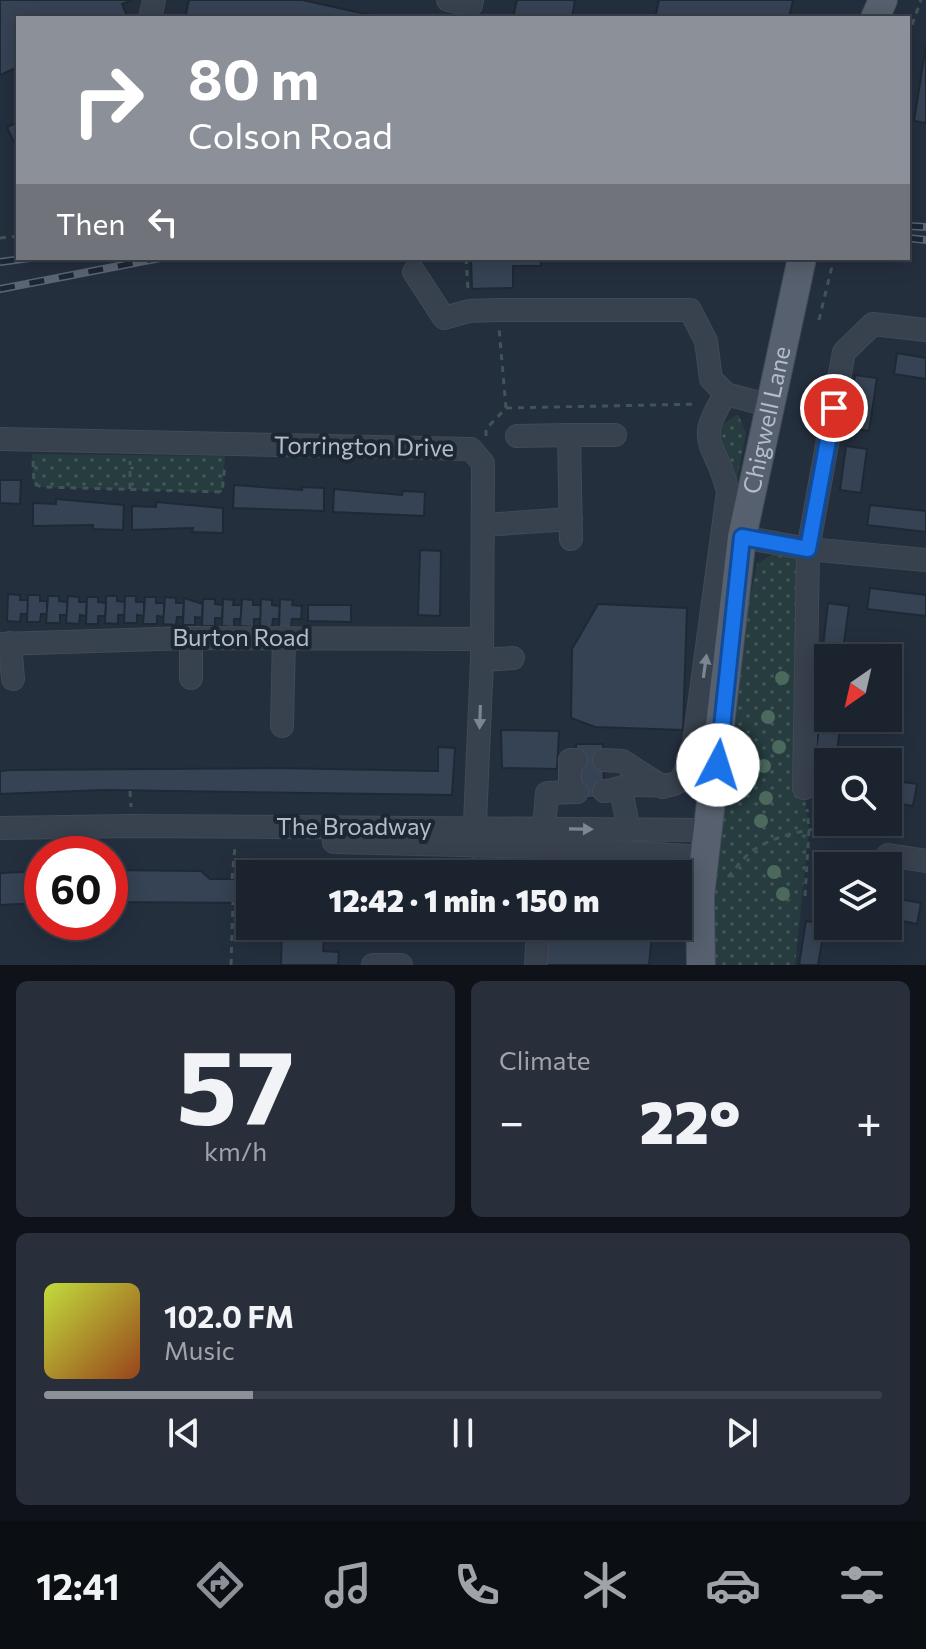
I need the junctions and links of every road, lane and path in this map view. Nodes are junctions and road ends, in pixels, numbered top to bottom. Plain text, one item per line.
1 (448, 0) edge
2 (472, 0) edge
3 (921, 0) edge
4 (910, 30) edge
5 (466, 260) edge
6 (802, 260) edge
7 (834, 260) edge
8 (414, 272) dead end
9 (467, 273) dead end
10 (497, 310) junction
11 (819, 320) dead end
12 (926, 330) edge
13 (726, 394) junction
14 (767, 405) junction
15 (506, 408) junction
16 (569, 435) junction
17 (615, 435) dead end
18 (517, 436) dead end
19 (0, 439) edge
20 (32, 440) junction
21 (130, 442) junction
22 (226, 444) junction
23 (483, 463) junction
24 (130, 489) junction
25 (483, 525) junction
26 (742, 537) junction
27 (808, 549) junction
28 (926, 560) edge
29 (284, 637) junction
30 (191, 638) junction
31 (5, 644) edge
32 (482, 650) junction
33 (513, 658) dead end
34 (191, 678) dead end
35 (13, 679) dead end
36 (282, 726) dead end
37 (707, 745) junction
38 (576, 760) dead end
39 (604, 760) dead end
40 (804, 788) joint
41 (665, 789) junction
42 (0, 828) edge
43 (814, 829) edge
44 (629, 830) junction
45 (809, 830) junction
46 (474, 837) junction
47 (542, 837) junction
48 (235, 839) junction
49 (0, 842) edge
50 (706, 844) junction
51 (902, 857) edge
52 (541, 860) edge
53 (926, 861) edge
54 (728, 877) dead end
55 (232, 879) dead end
56 (805, 896) dead end
57 (233, 902) dead end
58 (537, 940) edge
59 (697, 963) edge
60 (231, 965) edge
61 (373, 965) edge
62 (401, 965) edge
63 (536, 965) edge

1 - 2 street
3 - 4 path
5 - 9 path
6 - 14 main road, Chigwell Lane
7 - 11 path
8 - 10 street
10 - 13 street
10 - 15 path
12 - 27 street
13 - 14 street
13 - 15 path
37 -> 13 street
14 - 26 main road, Chigwell Lane
15 - 23 path
16 - 17 street
16 - 18 street
16 - 25 street
19 - 20 street, Torrington Drive
20 - 21 street, Torrington Drive
20 - 24 path
21 - 22 street, Torrington Drive
21 - 24 path
22 - 23 street, Torrington Drive
22 - 24 path
23 - 25 street, Torrington Drive
25 - 32 street, Torrington Drive
26 - 27 street
26 - 37 main road, Chigwell Lane
27 - 28 street
27 - 40 street
29 - 30 street, Burton Road
29 - 32 street, Burton Road
29 - 36 street
30 - 31 street, Burton Road
30 - 34 street
31 - 35 street
32 - 33 street, Burton Road
32 -> 46 street, Torrington Drive
37 - 41 street
37 - 50 main road, Chigwell Lane
38 - 47 street
39 - 41 street
40 - 45 path
41 - 44 street
42 - 46 street, The Broadway
43 - 45 path
47 -> 44 street, The Broadway
44 - 50 street, The Broadway
45 - 54 path
45 - 56 path
46 - 47 street, The Broadway
46 - 48 street, The Broadway
47 - 50 street, The Broadway
47 - 52 street
48 - 49 street, The Broadway
48 - 55 path
50 - 59 main road, Chigwell Lane
51 - 53 street
57 - 60 path
58 - 63 street
61 - 62 street

